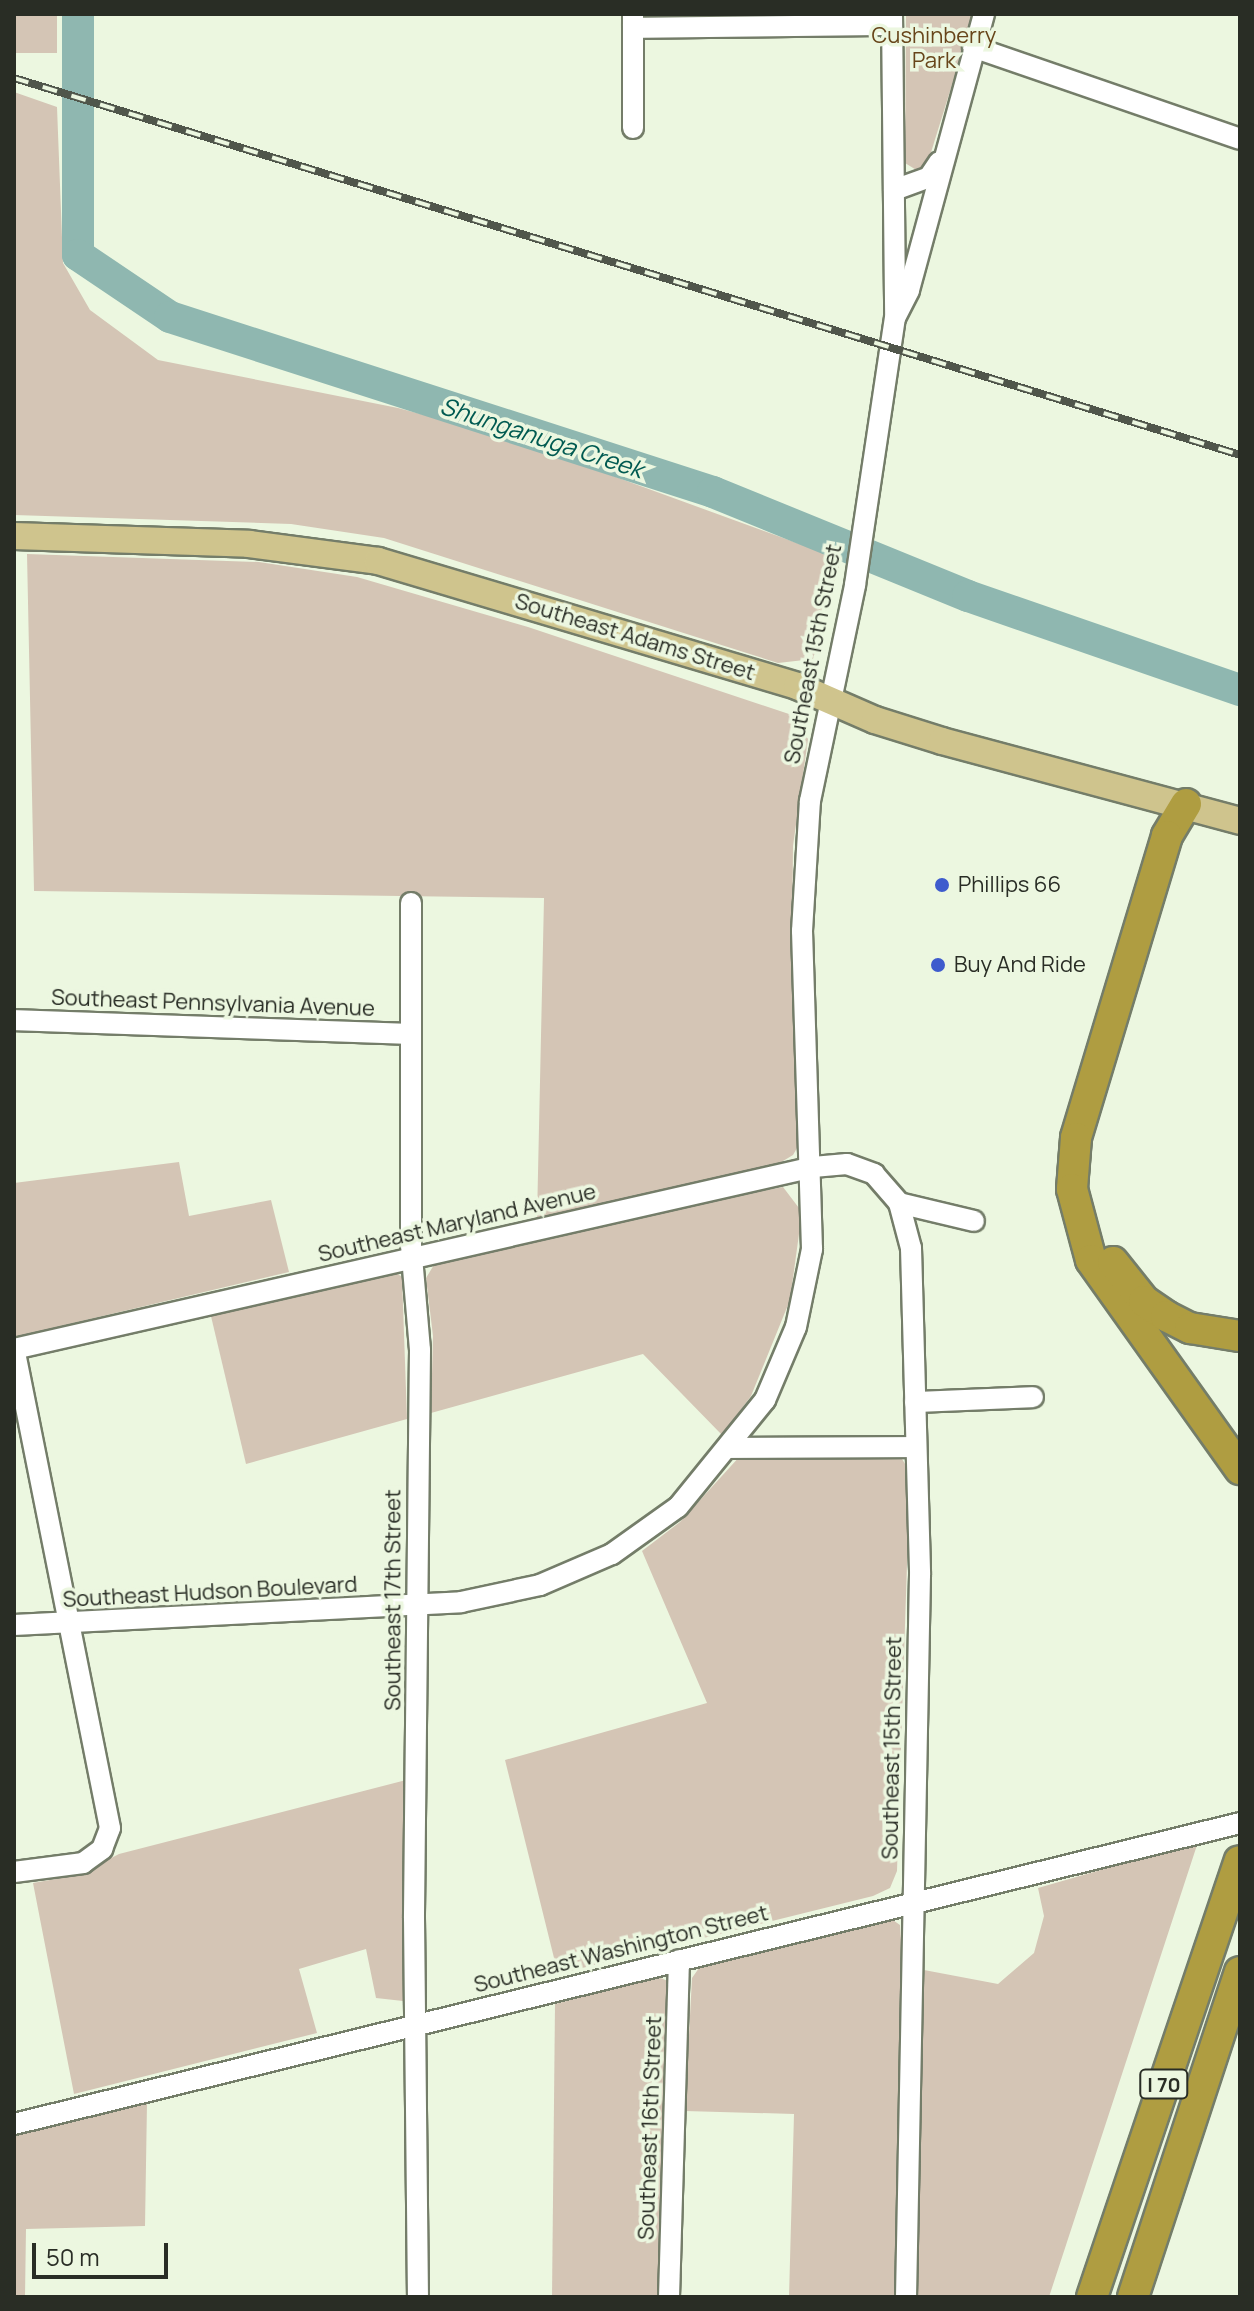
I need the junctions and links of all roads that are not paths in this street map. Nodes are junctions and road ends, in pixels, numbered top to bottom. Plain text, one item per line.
1 (984, 14) edge
2 (892, 20) edge
3 (633, 21) edge
4 (973, 47) junction
5 (633, 128) dead end
6 (1240, 139) edge
7 (941, 158) junction
8 (894, 190) junction
9 (895, 318) junction
10 (14, 536) edge
11 (831, 701) junction
12 (1186, 804) junction
13 (1240, 821) edge
14 (411, 903) dead end
15 (14, 1020) edge
16 (409, 1034) junction
17 (813, 1167) junction
18 (899, 1203) junction
19 (974, 1221) dead end
20 (412, 1258) junction
21 (1240, 1336) edge
22 (14, 1349) edge
23 (1033, 1397) dead end
24 (915, 1402) junction
25 (916, 1447) junction
26 (729, 1448) junction
27 (1240, 1469) edge
28 (416, 1605) junction
29 (14, 1625) edge
30 (71, 1625) junction
31 (1240, 1823) edge
32 (1238, 1866) edge
33 (14, 1872) edge
34 (912, 1903) junction
35 (679, 1960) junction
36 (1240, 1972) edge
37 (1234, 2001) edge
38 (415, 2024) junction
39 (14, 2124) edge
40 (418, 2297) edge
41 (669, 2297) edge
42 (906, 2297) edge
43 (1092, 2297) edge
44 (1133, 2297) edge

1 - 4 street, Southeast 15th Street
2 - 3 street
2 - 8 street
3 - 5 street
4 - 6 street
4 - 7 street, Southeast 15th Street
7 - 8 street
7 - 9 street, Southeast 15th Street
8 - 9 street
9 - 11 street, Southeast 15th Street
10 - 11 main road, Southeast Adams Street
11 - 12 main road, Southeast Adams Street
11 - 17 street, Southeast 15th Street
12 - 13 main road, Southeast Adams Street
12 - 21 highway
12 - 27 highway
14 - 16 street, Southeast 17th Street
15 - 16 street, Southeast Pennsylvania Avenue
16 - 20 street, Southeast 17th Street
17 - 18 street, Southeast Maryland Avenue
17 - 20 street, Southeast Maryland Avenue
17 - 26 street, Southeast Hudson Boulevard
18 - 19 street
18 - 24 street, Southeast 15th Street
20 - 22 street, Southeast Maryland Avenue
20 - 28 street, Southeast 17th Street
22 - 30 street
23 - 24 street
24 - 25 street, Southeast 15th Street
25 - 26 street
25 - 34 street, Southeast 15th Street
26 - 28 street, Southeast Hudson Boulevard
28 - 30 street, Southeast Hudson Boulevard
28 - 38 street, Southeast 17th Street
29 - 30 street, Southeast Hudson Boulevard
30 - 33 street
31 - 34 street, Southeast Washington Street
32 - 43 highway, I 70
34 - 35 street, Southeast Washington Street
34 - 42 street, Southeast 15th Street
35 - 38 street, Southeast Washington Street
35 - 41 street, Southeast 16th Street
36 - 37 highway, I 70
37 - 44 highway, I 70
38 - 39 street, Southeast Washington Street
38 - 40 street, Southeast 17th Street

